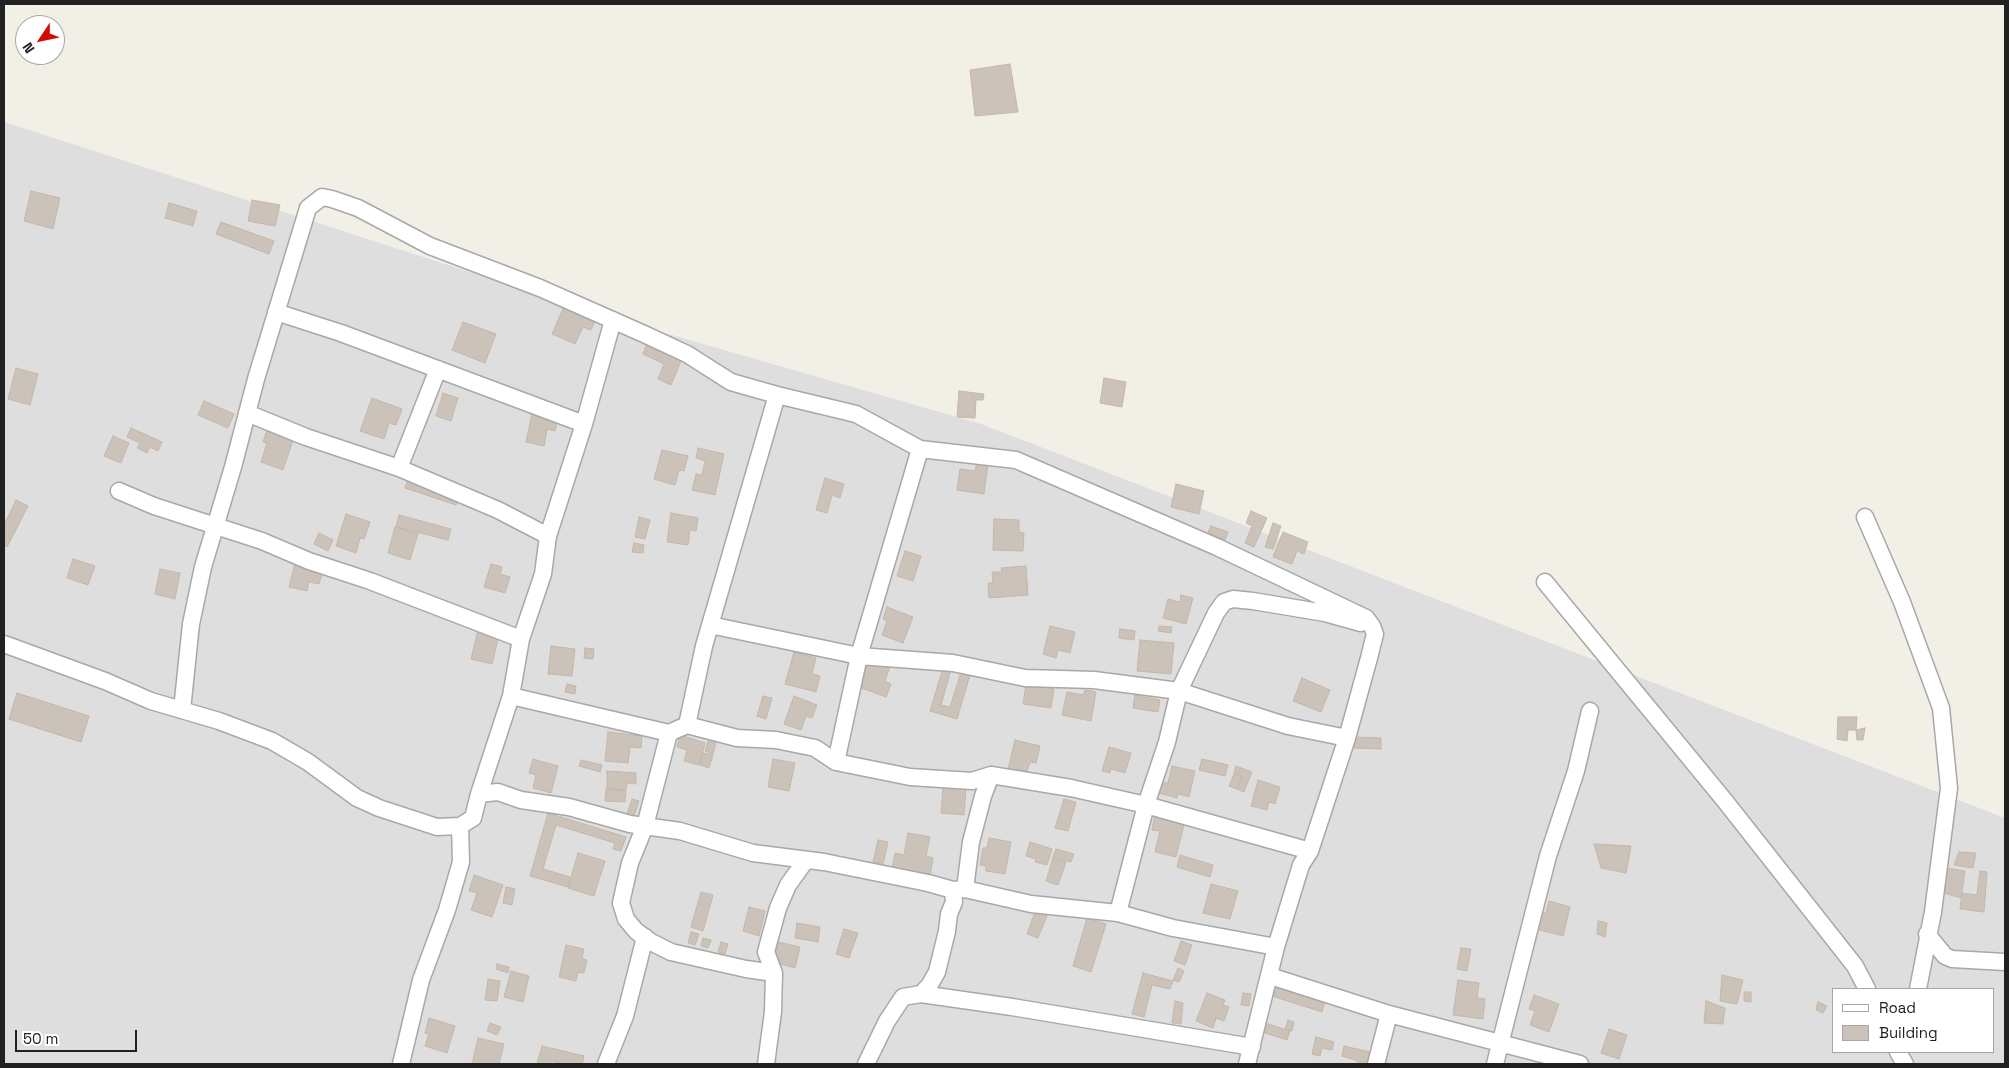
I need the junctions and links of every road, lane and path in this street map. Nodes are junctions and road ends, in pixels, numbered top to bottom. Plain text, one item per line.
1 (276, 312) junction
2 (613, 320) junction
3 (438, 369) junction
4 (776, 396) junction
5 (247, 413) junction
6 (584, 424) junction
7 (920, 449) junction
8 (399, 468) junction
9 (119, 491) dead end
10 (1865, 517) dead end
11 (215, 525) junction
12 (548, 536) junction
13 (1545, 582) dead end
14 (710, 625) junction
15 (1372, 626) junction
16 (521, 639) junction
17 (4, 644) edge
18 (859, 656) junction
19 (1179, 691) junction
20 (511, 696) junction
21 (182, 710) junction
22 (1590, 711) dead end
23 (687, 726) junction
24 (669, 733) junction
25 (1346, 738) junction
26 (836, 762) junction
27 (991, 774) junction
28 (479, 794) junction
29 (1146, 805) junction
30 (460, 826) junction
31 (645, 826) junction
32 (1310, 851) junction
33 (806, 860) junction
34 (959, 889) junction
35 (1118, 913) junction
36 (1927, 934) junction
37 (644, 938) junction
38 (1276, 948) junction
39 (2005, 962) edge
40 (774, 973) junction
41 (1270, 976) junction
42 (1866, 988) edge
43 (1918, 988) edge
44 (920, 994) junction
45 (1388, 1014) junction
46 (1501, 1044) junction
47 (1252, 1047) junction
48 (1899, 1053) edge
49 (401, 1064) edge
50 (606, 1064) edge
51 (766, 1064) edge
52 (866, 1064) edge
53 (1247, 1064) edge
54 (1376, 1064) edge
55 (1495, 1064) edge
56 (1580, 1064) edge
57 (1906, 1064) edge

1 - 2 street
1 - 3 street
1 - 5 street
2 - 4 street
2 - 6 street
3 - 6 street
3 - 8 street
4 - 7 street
4 - 14 street
5 - 8 street
5 - 11 street
6 - 12 street
7 - 15 street
7 - 18 street
8 - 12 street
9 - 11 street
10 - 36 street
11 - 16 street
11 - 21 street
12 - 16 street
13 - 42 street
14 - 18 street
14 - 23 street
15 - 19 street
15 - 25 street
16 - 20 street
17 - 21 street
18 - 19 street
18 - 26 street
19 - 25 street
19 - 29 street
20 - 24 street
20 - 28 street
21 - 30 street
22 - 46 street
23 - 24 street
23 - 26 street
24 - 31 street
25 - 32 street
26 - 27 street
27 - 29 street
27 - 34 street
28 - 30 street
28 - 31 street
29 - 32 street
29 - 35 street
30 - 49 street
31 - 33 street
31 - 37 street
32 - 38 street
33 - 34 street
33 - 40 street
34 - 35 street
34 - 44 street
35 - 38 street
36 - 39 street
36 - 43 street
37 - 40 street
37 - 50 street
38 - 41 street
40 - 51 street
41 - 45 street
41 - 47 street
44 - 47 street
44 - 52 street
45 - 46 street
45 - 54 street
46 - 55 street
46 - 56 street
47 - 53 street
48 - 57 street

